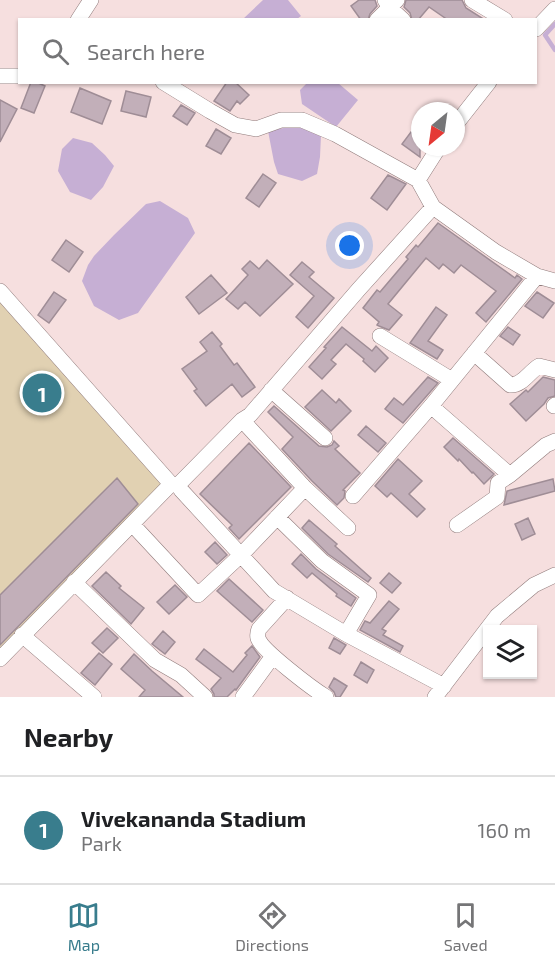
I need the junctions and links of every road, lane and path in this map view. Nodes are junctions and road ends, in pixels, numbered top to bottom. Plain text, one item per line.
1 (91, 0) edge
2 (472, 0) edge
3 (391, 3) edge
4 (555, 9) edge
5 (79, 18) edge
6 (379, 18) edge
7 (402, 18) edge
8 (502, 18) edge
9 (537, 28) edge
10 (0, 76) edge
11 (18, 76) edge
12 (166, 84) edge
13 (487, 84) edge
14 (465, 113) edge
15 (433, 156) edge
16 (418, 180) junction
17 (433, 207) junction
18 (537, 276) junction
19 (555, 280) edge
20 (0, 291) edge
21 (380, 336) dead end
22 (474, 353) junction
23 (555, 370) edge
24 (452, 380) junction
25 (271, 390) junction
26 (431, 406) junction
27 (242, 420) junction
28 (325, 438) dead end
29 (555, 441) edge
30 (510, 475) junction
31 (175, 484) junction
32 (305, 488) junction
33 (353, 496) dead end
34 (277, 517) junction
35 (132, 524) junction
36 (457, 525) dead end
37 (348, 528) dead end
38 (241, 555) junction
39 (555, 575) edge
40 (74, 582) junction
41 (287, 598) junction
42 (346, 634) junction
43 (22, 635) junction
44 (273, 656) junction
45 (0, 659) edge
46 (439, 691) edge
47 (322, 696) edge
48 (94, 697) edge
49 (205, 697) edge
50 (243, 697) edge

1 - 5 street
2 - 8 street
3 - 6 street
3 - 7 street
4 - 9 street
10 - 11 street
12 - 16 street
13 - 14 street
15 - 16 street
16 - 17 street
17 - 18 street
17 - 25 street
18 - 19 street
18 - 22 street
20 - 31 street
21 - 24 street
22 - 23 street
22 - 24 street
24 - 26 street
25 - 27 street
25 - 28 street
26 - 30 street
26 - 33 street
27 - 31 street
27 - 32 street
29 - 30 street
30 - 36 street
31 - 35 street
31 - 38 street
32 - 34 street
32 - 37 street
34 - 38 street
34 - 42 street
35 - 38 street
35 - 40 street
38 - 41 street
39 - 46 street
40 - 43 street
40 - 49 street
41 - 42 street
41 - 44 street
42 - 46 street
43 - 45 street
43 - 48 street
44 - 47 street
44 - 50 street

